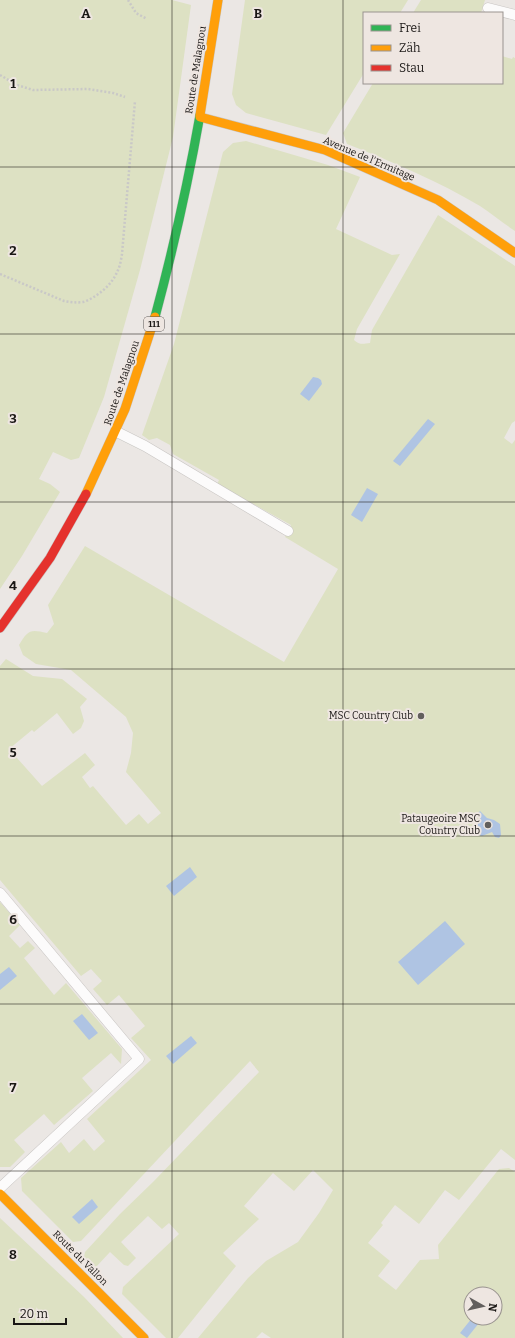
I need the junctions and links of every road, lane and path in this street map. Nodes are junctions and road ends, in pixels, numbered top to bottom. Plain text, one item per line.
1 (128, 0) edge
2 (218, 0) edge
3 (488, 8) dead end
4 (515, 15) edge
5 (147, 19) dead end
6 (0, 74) edge
7 (125, 97) dead end
8 (135, 101) dead end
9 (200, 117) junction
10 (515, 253) edge
11 (0, 274) edge
12 (117, 432) junction
13 (288, 531) dead end
14 (0, 628) edge
15 (0, 893) edge
16 (0, 1188) edge
17 (0, 1194) edge
18 (144, 1338) edge

1 - 5 path
2 - 9 main road, Route de Malagnou / 111
3 - 4 lane
6 - 7 path
8 - 11 path
9 - 10 main road, Avenue de l'Ermitage
9 - 12 main road, Route de Malagnou / 111
12 - 13 lane
12 - 14 main road, Route de Malagnou / 111
15 - 16 lane
17 - 18 main road, Route du Vallon

